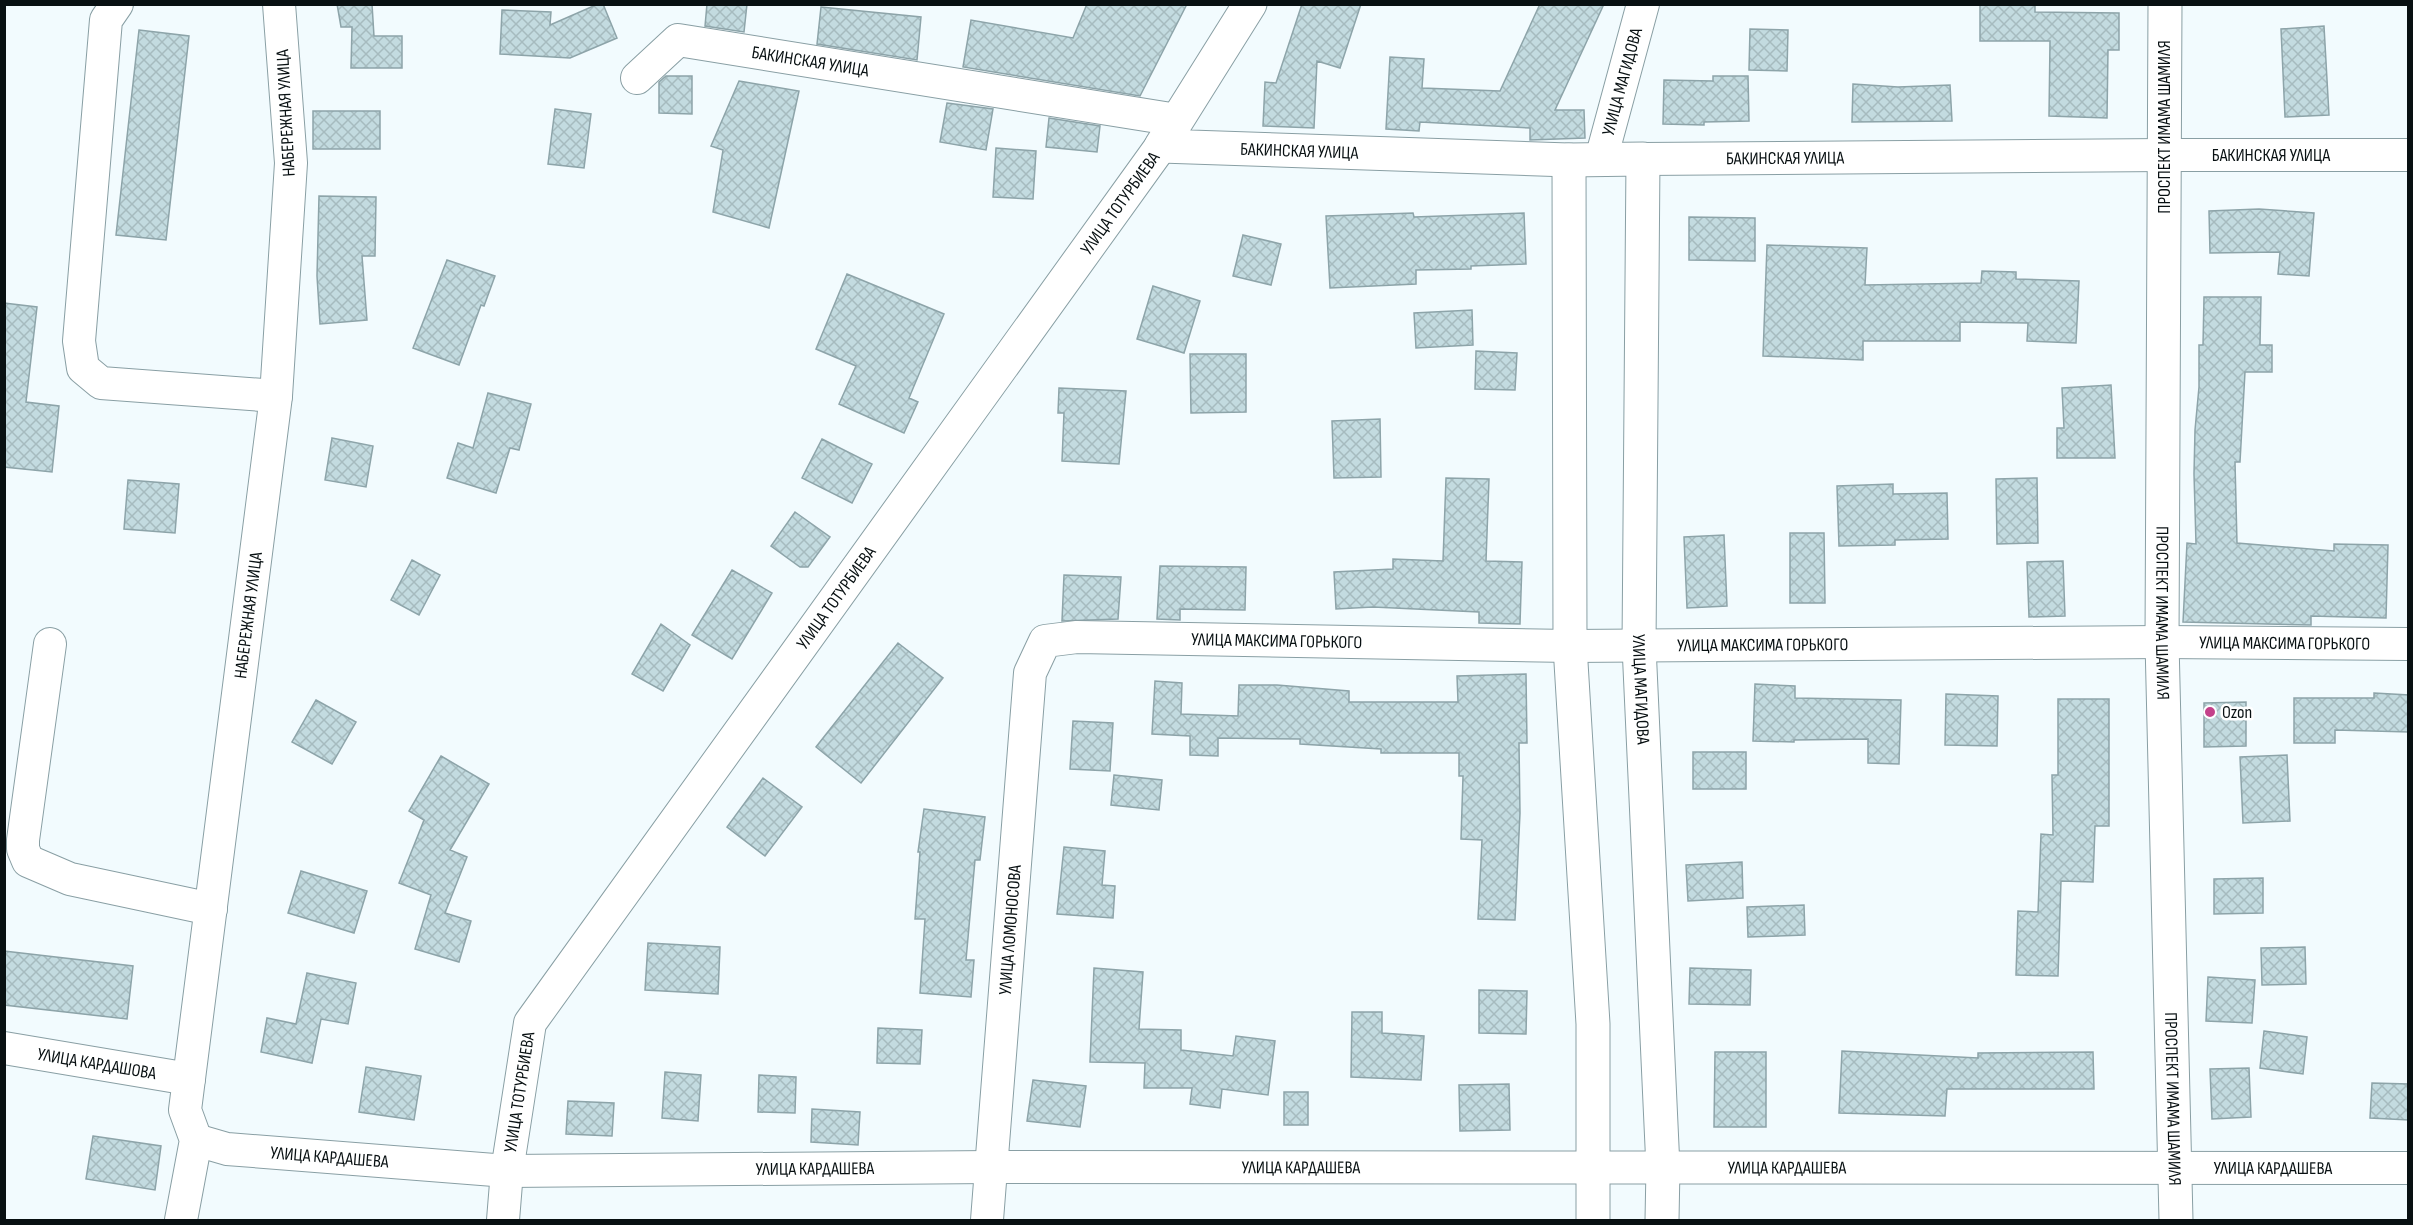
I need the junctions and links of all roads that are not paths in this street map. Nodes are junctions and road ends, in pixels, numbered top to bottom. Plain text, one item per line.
1 (117, 4) edge
2 (279, 4) edge
3 (1250, 4) edge
4 (1643, 4) edge
5 (2165, 4) edge
6 (637, 78) dead end
7 (1169, 133) junction
8 (2164, 154) junction
9 (2409, 155) edge
10 (1601, 159) junction
11 (1643, 159) junction
12 (1569, 160) junction
13 (276, 396) junction
14 (1045, 641) joint
15 (2162, 642) junction
16 (50, 644) dead end
17 (2409, 644) edge
18 (1570, 646) junction
19 (1639, 646) junction
20 (14, 829) edge
21 (211, 909) junction
22 (4, 1048) edge
23 (189, 1079) junction
24 (196, 1140) junction
25 (990, 1167) junction
26 (1593, 1167) junction
27 (2409, 1167) edge
28 (1663, 1168) junction
29 (2177, 1168) junction
30 (507, 1171) junction
31 (181, 1221) edge
32 (503, 1221) edge
33 (987, 1221) edge
34 (1593, 1221) edge
35 (1662, 1221) edge
36 (2176, 1221) edge

1 - 13 street
2 - 13 street, НАБЕРЕЖНАЯ УЛИЦА
3 - 7 main road, УЛИЦА ТОТУРБИЕВА
4 - 10 street, УЛИЦА МАГИДОВА
5 - 8 main road, ПРОСПЕКТ ИМАМА ШАМИЛЯ
6 - 7 street, БАКИНСКАЯ УЛИЦА
7 - 12 main road, БАКИНСКАЯ УЛИЦА
7 - 30 street, УЛИЦА ТОТУРБИЕВА
8 - 9 street, БАКИНСКАЯ УЛИЦА
8 - 11 street, БАКИНСКАЯ УЛИЦА
8 - 15 main road, ПРОСПЕКТ ИМАМА ШАМИЛЯ
10 - 11 main road, БАКИНСКАЯ УЛИЦА
10 - 12 main road, БАКИНСКАЯ УЛИЦА
11 - 19 main road, УЛИЦА МАГИДОВА
12 - 18 main road
13 - 21 street, НАБЕРЕЖНАЯ УЛИЦА
14 - 18 street, УЛИЦА МАКСИМА ГОРЬКОГО
14 - 25 street, УЛИЦА ЛОМОНОСОВА
15 - 17 street, УЛИЦА МАКСИМА ГОРЬКОГО
15 - 19 street, УЛИЦА МАКСИМА ГОРЬКОГО
15 - 29 main road, ПРОСПЕКТ ИМАМА ШАМИЛЯ
16 - 20 street
18 - 19 street, УЛИЦА МАКСИМА ГОРЬКОГО
18 - 26 main road
19 - 28 main road, УЛИЦА МАГИДОВА
20 - 21 street
21 - 23 street, НАБЕРЕЖНАЯ УЛИЦА
22 - 23 street, УЛИЦА КАРДАШОВА
23 - 24 street, НАБЕРЕЖНАЯ УЛИЦА
24 - 30 street, УЛИЦА КАРДАШЕВА
24 - 31 street
25 - 26 street, УЛИЦА КАРДАШЕВА
25 - 30 street, УЛИЦА КАРДАШЕВА
25 - 33 street, УЛИЦА ЛОМОНОСОВА
26 - 28 street, УЛИЦА КАРДАШЕВА
26 - 34 main road
27 - 29 street, УЛИЦА КАРДАШЕВА
28 - 29 street, УЛИЦА КАРДАШЕВА
28 - 35 main road, УЛИЦА МАГИДОВА
29 - 36 main road, ПРОСПЕКТ ИМАМА ШАМИЛЯ
30 - 32 street, УЛИЦА ТОТУРБИЕВА

